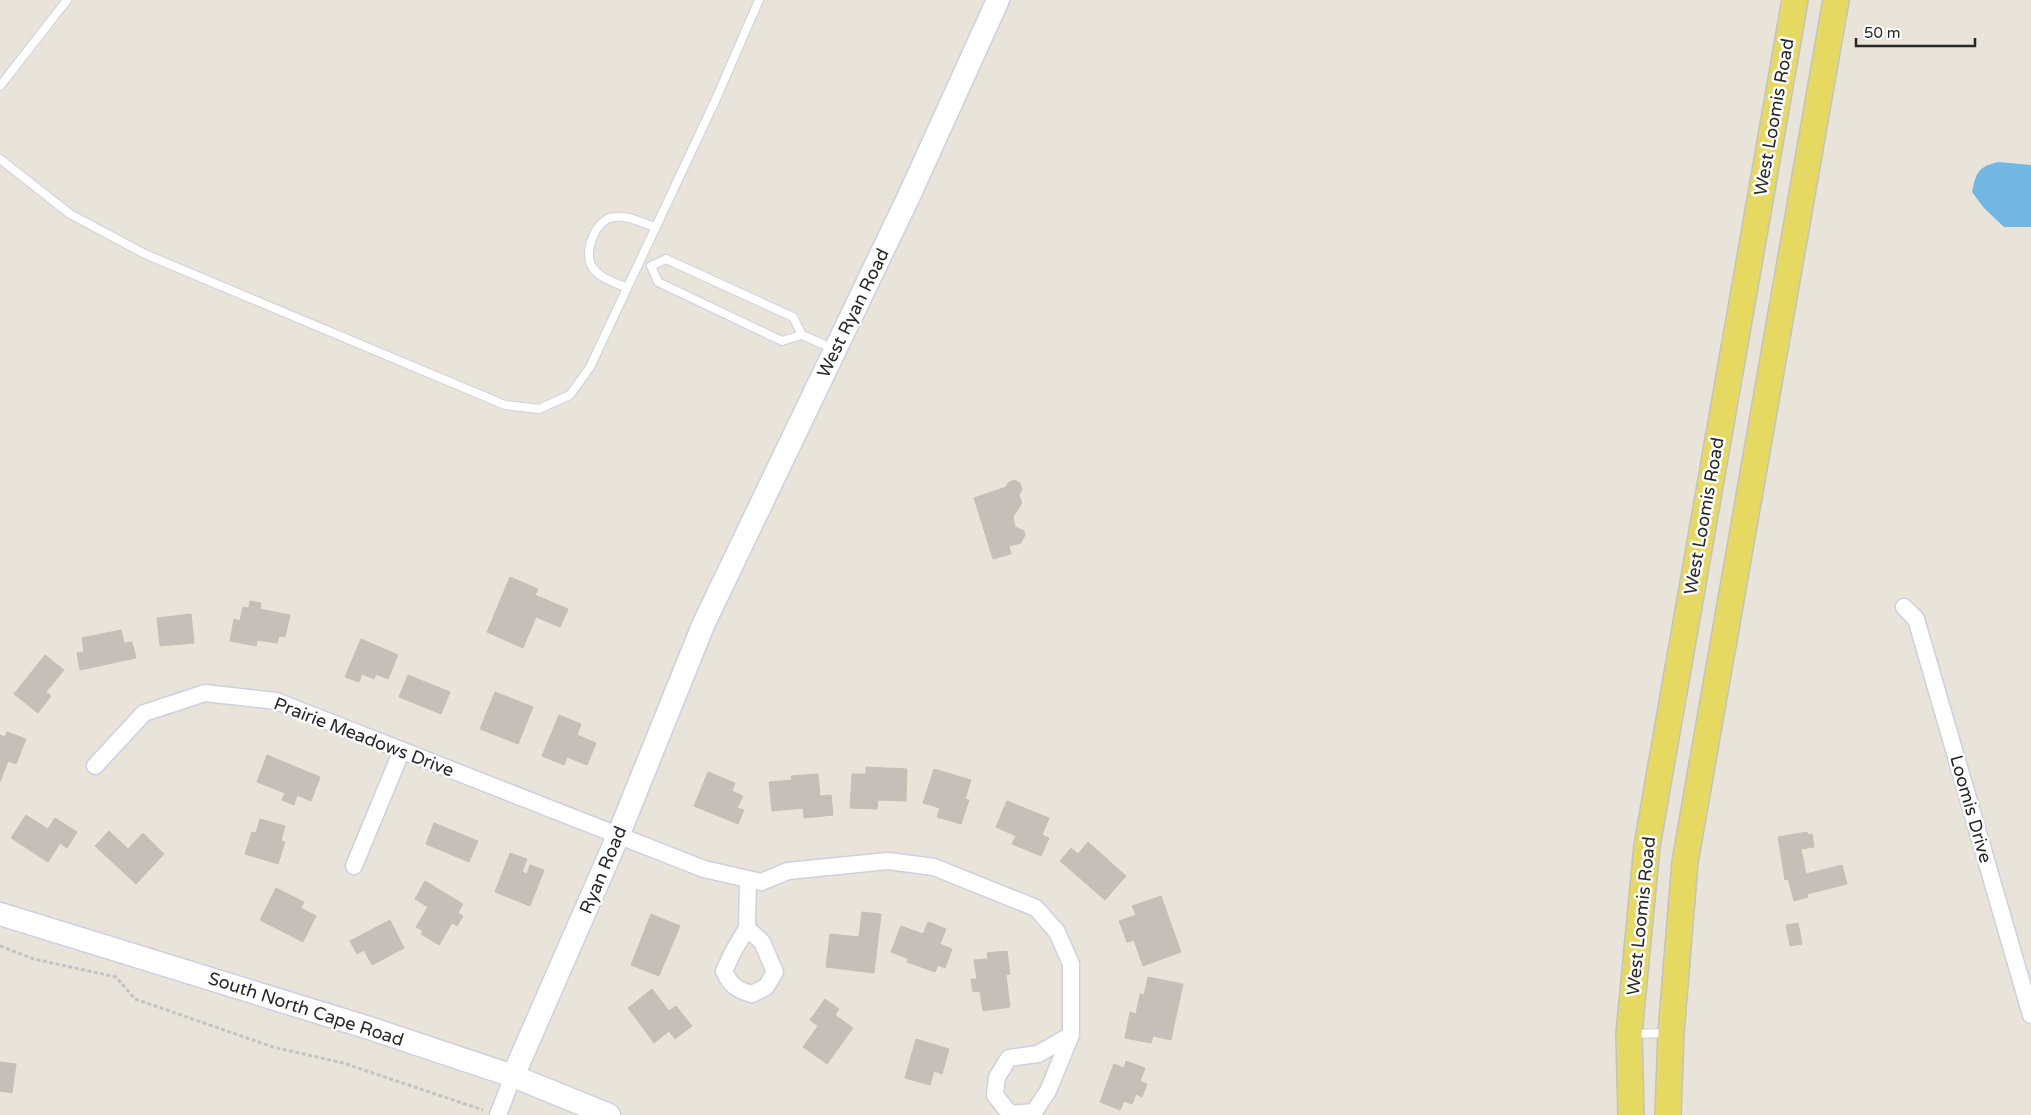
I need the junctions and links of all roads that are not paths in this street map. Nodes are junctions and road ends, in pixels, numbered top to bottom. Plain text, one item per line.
1 (67, 0) edge
2 (759, 0) edge
3 (998, 0) edge
4 (1795, 0) edge
5 (1836, 0) edge
6 (0, 86) edge
7 (0, 159) edge
8 (655, 227) junction
9 (639, 261) junction
10 (651, 266) junction
11 (627, 288) junction
12 (802, 334) junction
13 (836, 350) junction
14 (1904, 607) dead end
15 (704, 623) joint
16 (402, 750) junction
17 (95, 766) dead end
18 (618, 836) junction
19 (354, 866) dead end
20 (748, 879) junction
21 (0, 914) edge
22 (747, 928) dead end
23 (2031, 1016) edge
24 (1671, 1033) junction
25 (1629, 1034) junction
26 (1071, 1035) junction
27 (513, 1076) junction
28 (492, 1113) edge
29 (609, 1115) edge
30 (1631, 1115) edge
31 (1668, 1115) edge

1 - 6 lane
2 - 8 lane
3 - 13 street, West Ryan Road
4 - 25 main road, West Loomis Road
5 - 24 main road
7 - 11 lane
8 - 9 lane
8 - 11 lane
9 - 10 lane
9 - 11 lane
10 - 12 lane
10 - 12 lane
12 - 13 lane
13 - 15 street, West Ryan Road
14 - 23 street, Loomis Drive
15 - 18 street, Ryan Road
16 - 17 street, Prairie Meadows Drive
16 - 18 street, Prairie Meadows Drive
16 - 19 street
18 - 20 street, Prairie Meadows Drive
18 - 27 street, Ryan Road
20 - 22 street
20 - 26 street, Prairie Meadows Drive
21 - 27 street, South North Cape Road
24 - 25 lane
24 - 31 main road
25 - 30 main road, West Loomis Road
26 - 26 street
27 - 28 street, Ryan Road
27 - 29 street, South North Cape Road

